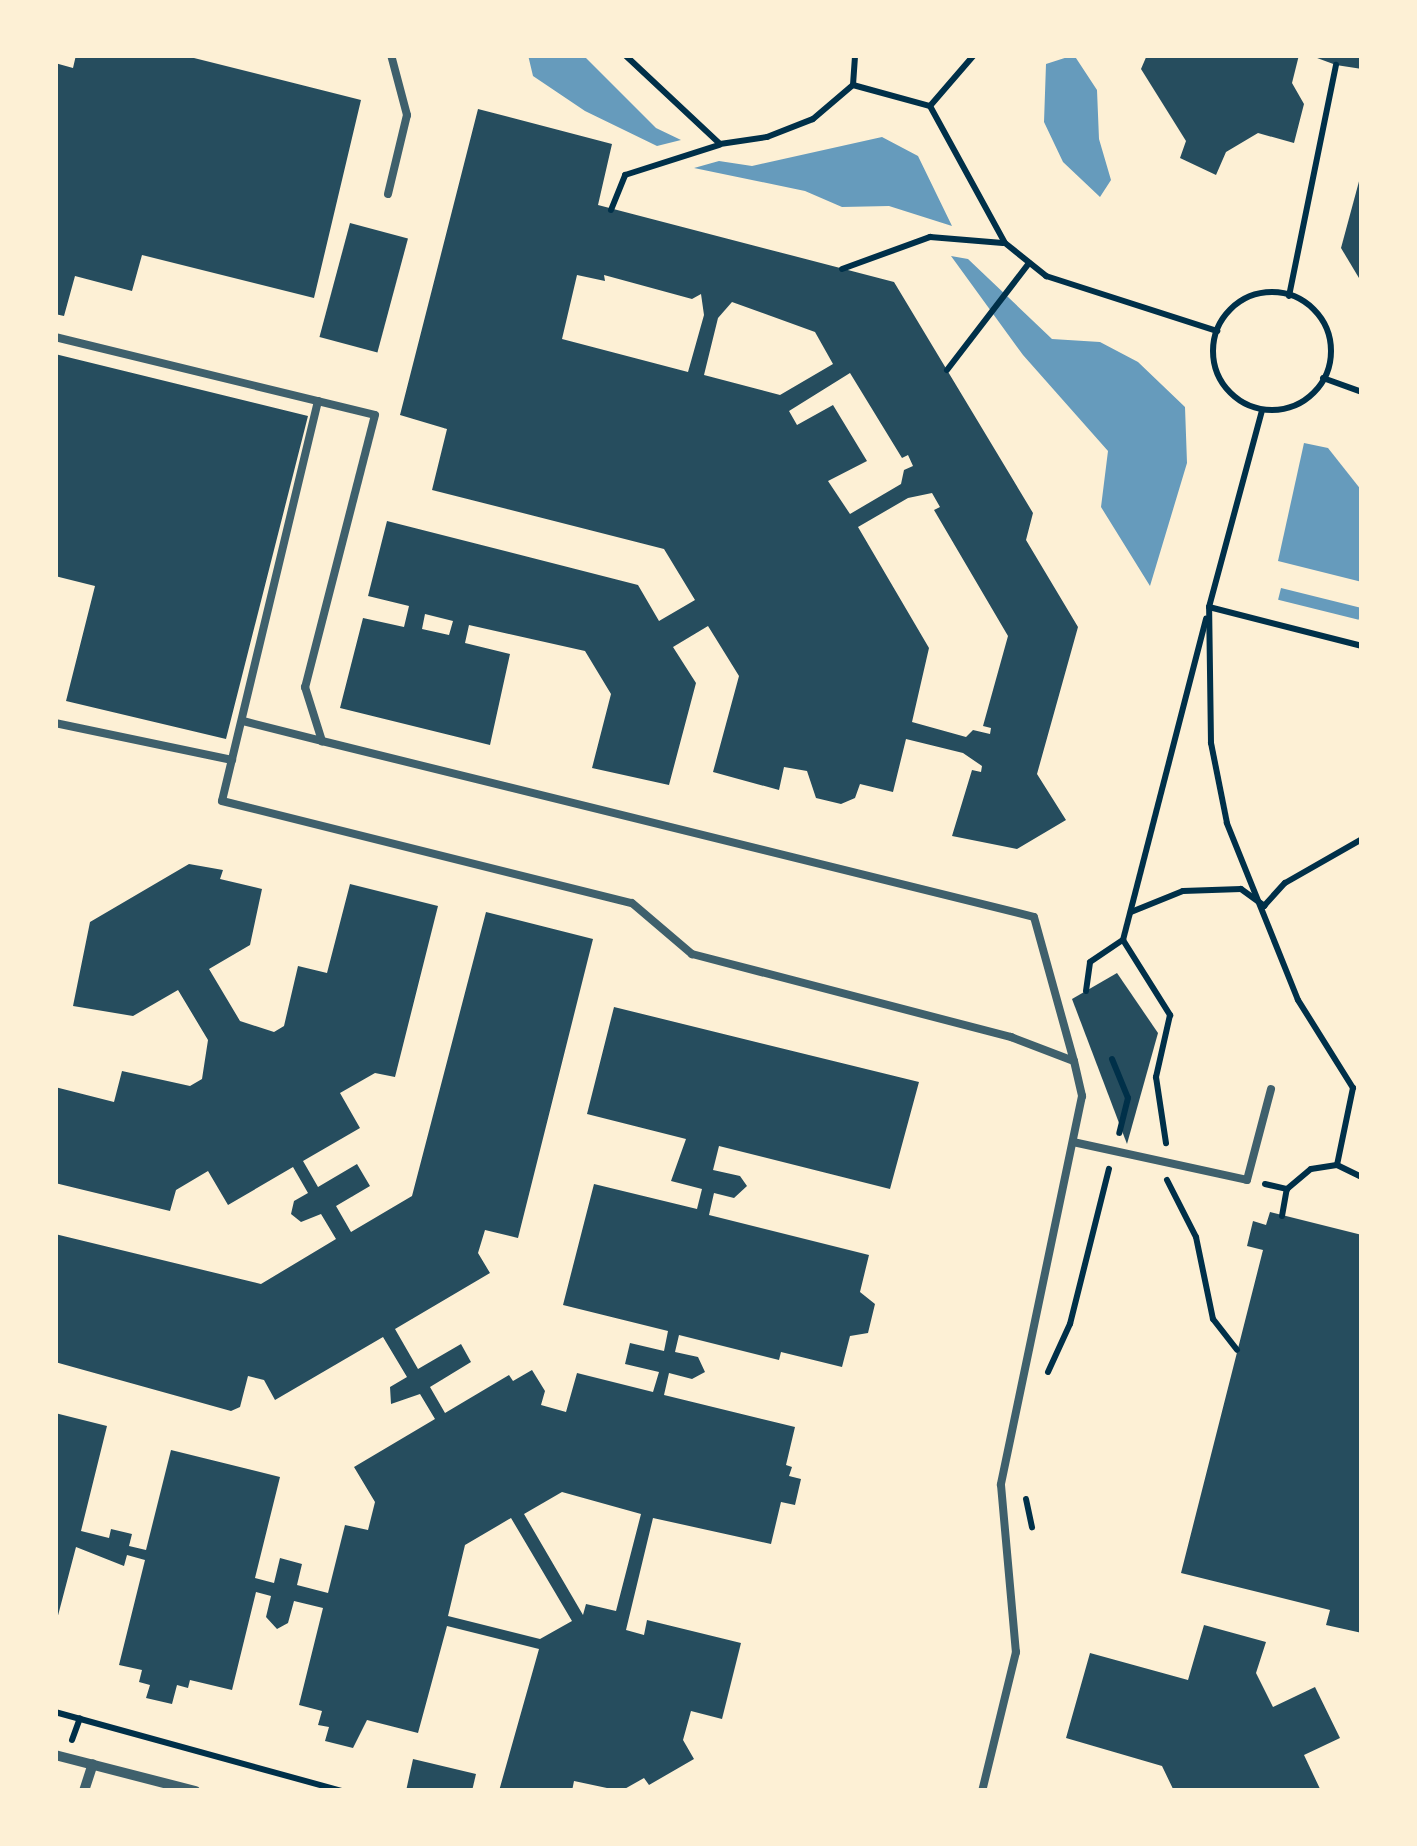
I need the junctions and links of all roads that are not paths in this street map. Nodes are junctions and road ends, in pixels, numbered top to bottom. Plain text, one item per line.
1 (391, 55) edge
2 (388, 194) dead end
3 (55, 336) edge
4 (318, 401) junction
5 (243, 721) junction
6 (55, 723) edge
7 (322, 740) junction
8 (232, 760) junction
9 (1074, 1061) junction
10 (1271, 1090) dead end
11 (1073, 1142) junction
12 (55, 1755) edge
13 (94, 1764) junction
14 (84, 1791) edge
15 (195, 1791) edge
16 (982, 1791) edge

1 - 2 lane
3 - 4 lane
4 - 5 lane
4 - 7 lane
5 - 7 lane
5 - 8 lane
6 - 8 lane
7 - 9 lane
8 - 9 lane
9 - 11 lane
10 - 11 lane
11 - 16 lane
12 - 13 street
13 - 14 street
13 - 15 street

